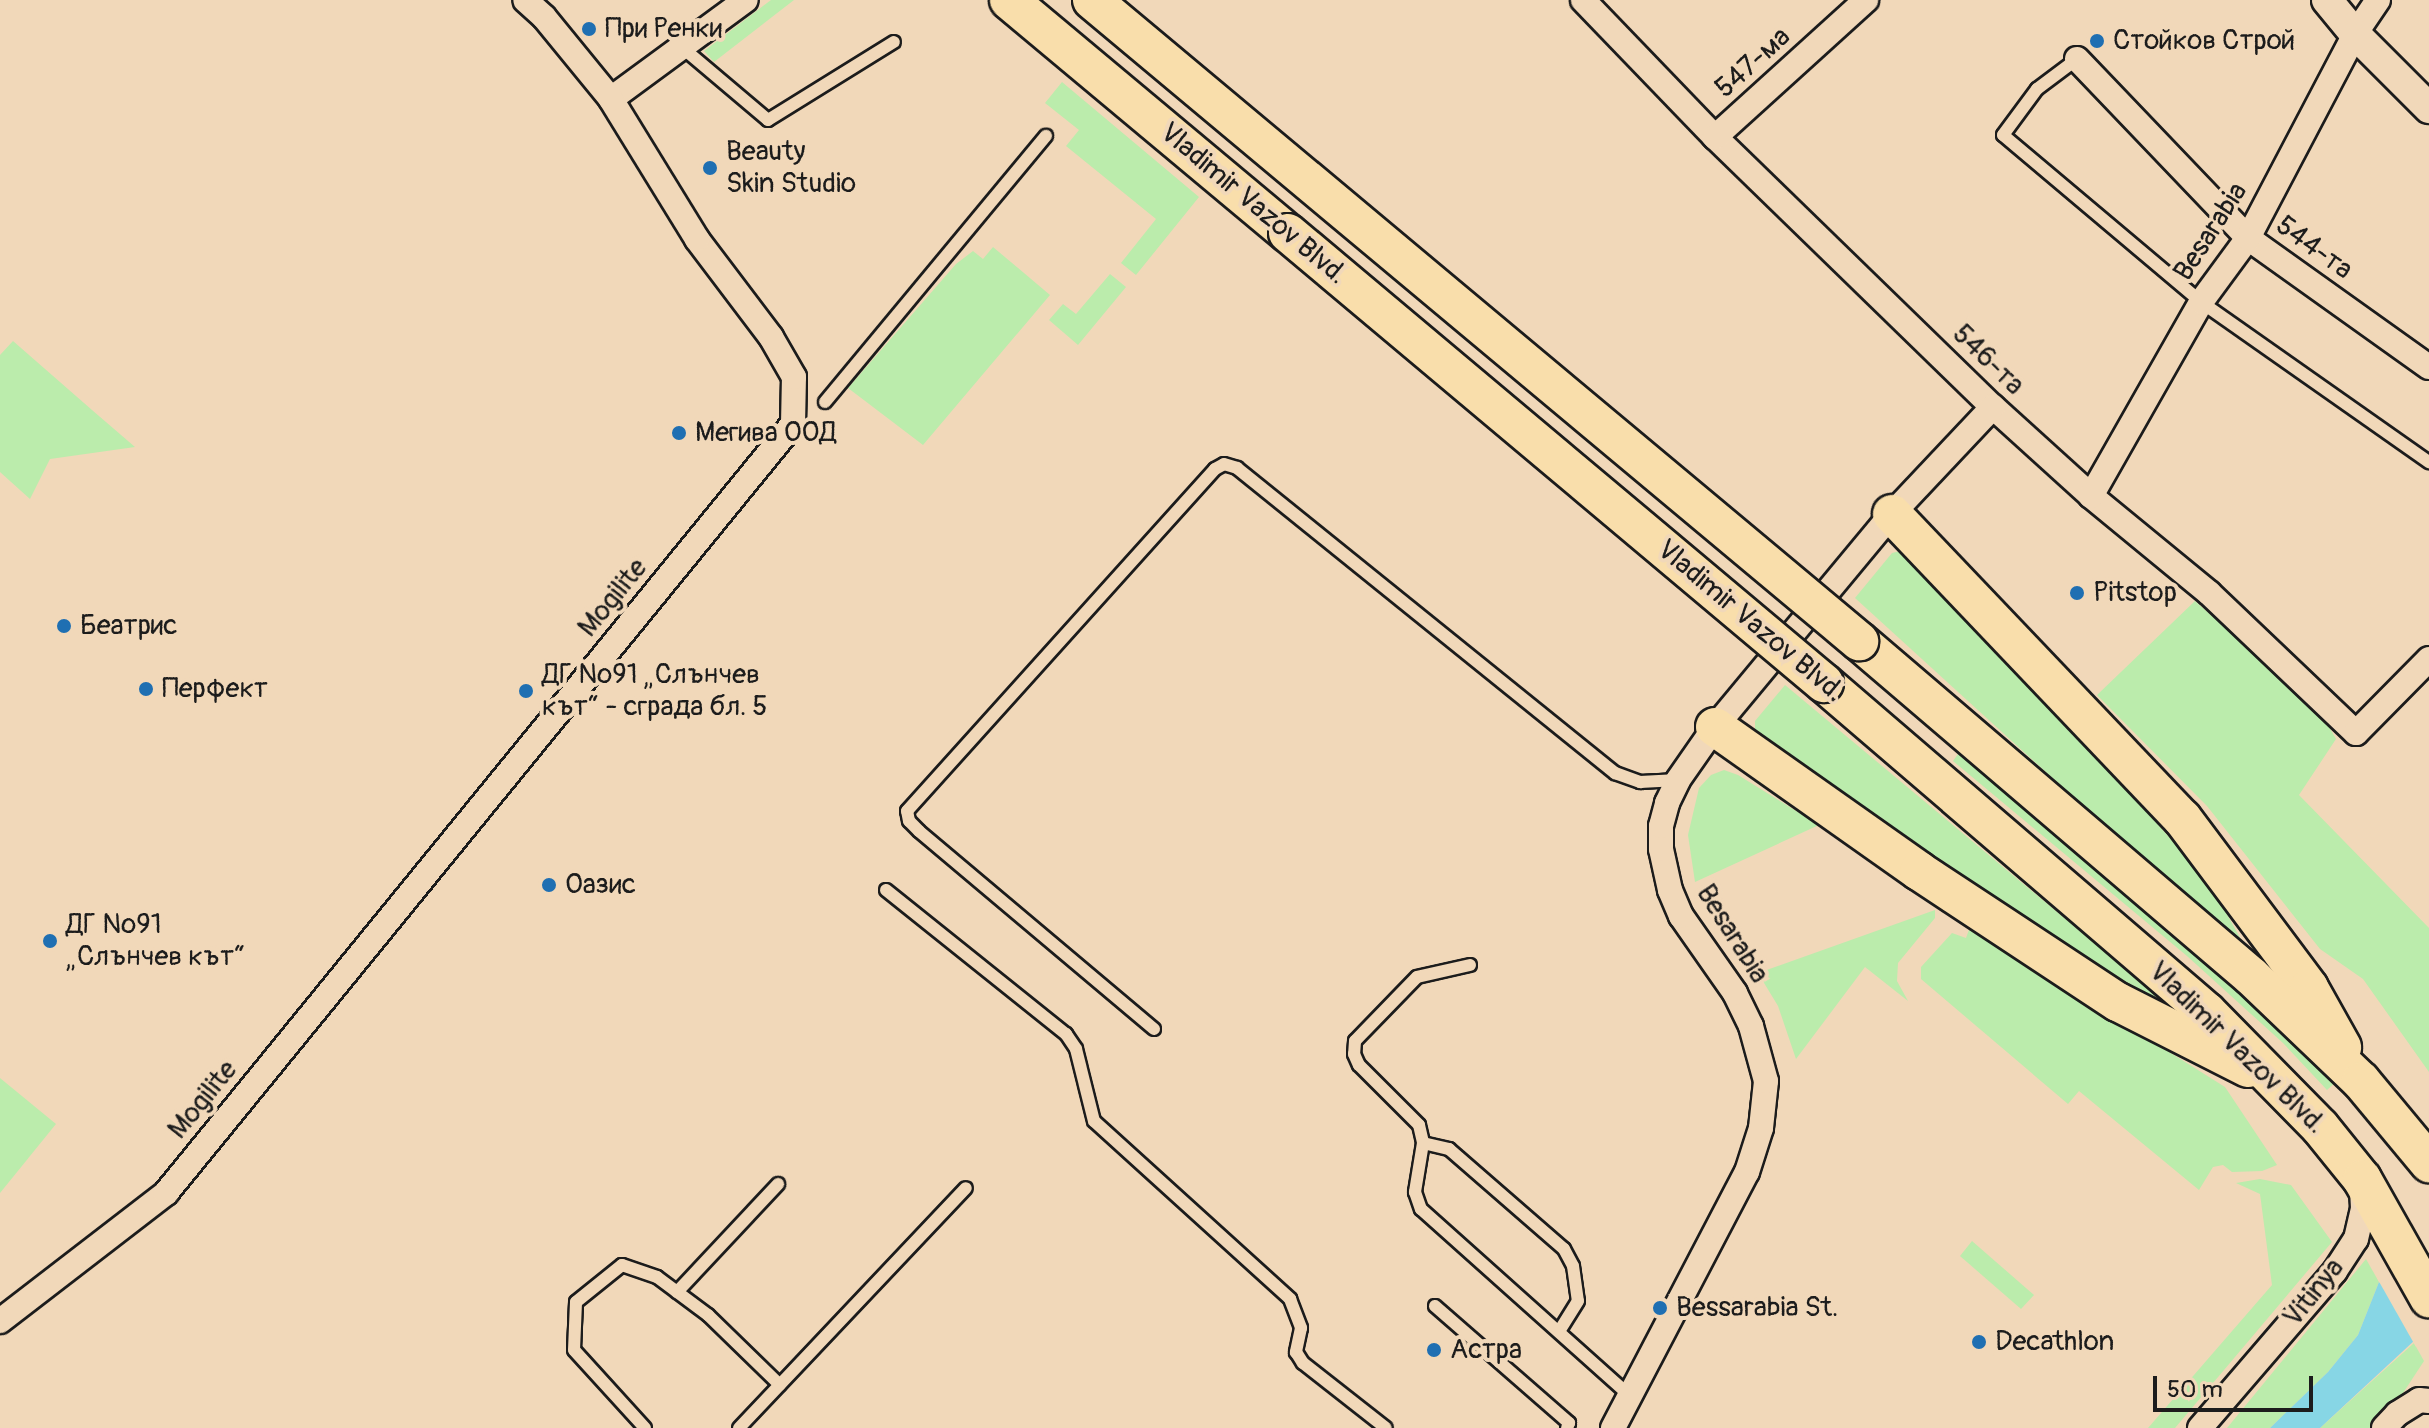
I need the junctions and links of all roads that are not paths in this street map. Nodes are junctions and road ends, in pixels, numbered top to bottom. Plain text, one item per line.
1 (525, 0) edge
2 (746, 0) edge
3 (1009, 0) edge
4 (1092, 0) edge
5 (1866, 0) edge
6 (2327, 0) edge
7 (2378, 0) edge
8 (1588, 7) edge
9 (2355, 34) junction
10 (894, 42) dead end
11 (684, 49) junction
12 (2077, 59) joint
13 (611, 99) junction
14 (2429, 108) edge
15 (1046, 136) dead end
16 (1715, 137) junction
17 (2248, 238) junction
18 (2201, 302) junction
19 (2429, 367) edge
20 (825, 402) dead end
21 (1993, 407) junction
22 (2429, 462) edge
23 (2091, 496) junction
24 (1892, 514) junction
25 (2429, 659) edge
26 (1715, 727) junction
27 (1678, 780) junction
28 (886, 890) dead end
29 (1470, 965) dead end
30 (1154, 1029) dead end
31 (2361, 1081) junction
32 (2276, 1082) junction
33 (1423, 1143) junction
34 (2425, 1148) edge
35 (2362, 1179) junction
36 (778, 1184) dead end
37 (966, 1188) dead end
38 (677, 1292) junction
39 (2429, 1298) edge
40 (1435, 1306) dead end
41 (0, 1321) edge
42 (1560, 1330) junction
43 (780, 1385) junction
44 (1630, 1396) junction
45 (2429, 1401) edge
46 (1571, 1426) edge
47 (645, 1428) edge
48 (739, 1428) edge
49 (1386, 1428) edge
50 (1613, 1428) edge
51 (2200, 1428) edge
52 (2384, 1428) edge

1 - 13 street, Mogilite
2 - 11 street
3 - 32 main road, Vladimir Vazov Blvd., bridge
4 - 31 main road, Vladimir Vazov Blvd., bridge
5 - 16 street, 547-ма
6 - 9 street
7 - 9 street, Besarabia
8 - 16 street, 546-та
9 - 14 street
9 - 17 street, Besarabia
10 - 11 lane
11 - 13 street
12 - 17 street, 544-та
12 - 18 lane
13 - 41 street, Mogilite
15 - 20 lane
16 - 21 street, 546-та
17 - 18 street, Besarabia
17 - 19 street, 544-та
18 - 22 lane
18 - 23 street, Besarabia
21 - 23 street, 546-та
21 - 24 street, Besarabia
23 - 25 street, 546-та
24 - 26 street, Besarabia
24 - 31 main road
26 - 27 street, Besarabia
26 - 32 main road
27 - 30 lane
27 - 44 street, Besarabia
28 - 49 lane
29 - 33 lane
31 - 34 main road, Vladimir Vazov Blvd.
32 - 35 main road, Vladimir Vazov Blvd.
33 - 42 lane
33 - 42 lane
35 - 39 main road, Vladimir Vazov Blvd.
35 - 51 street, Vitinya
36 - 38 lane
37 - 43 lane
38 - 43 lane
38 - 47 lane
40 - 46 lane
42 - 44 lane
43 - 48 lane
44 - 50 street, Besarabia
45 - 52 street

